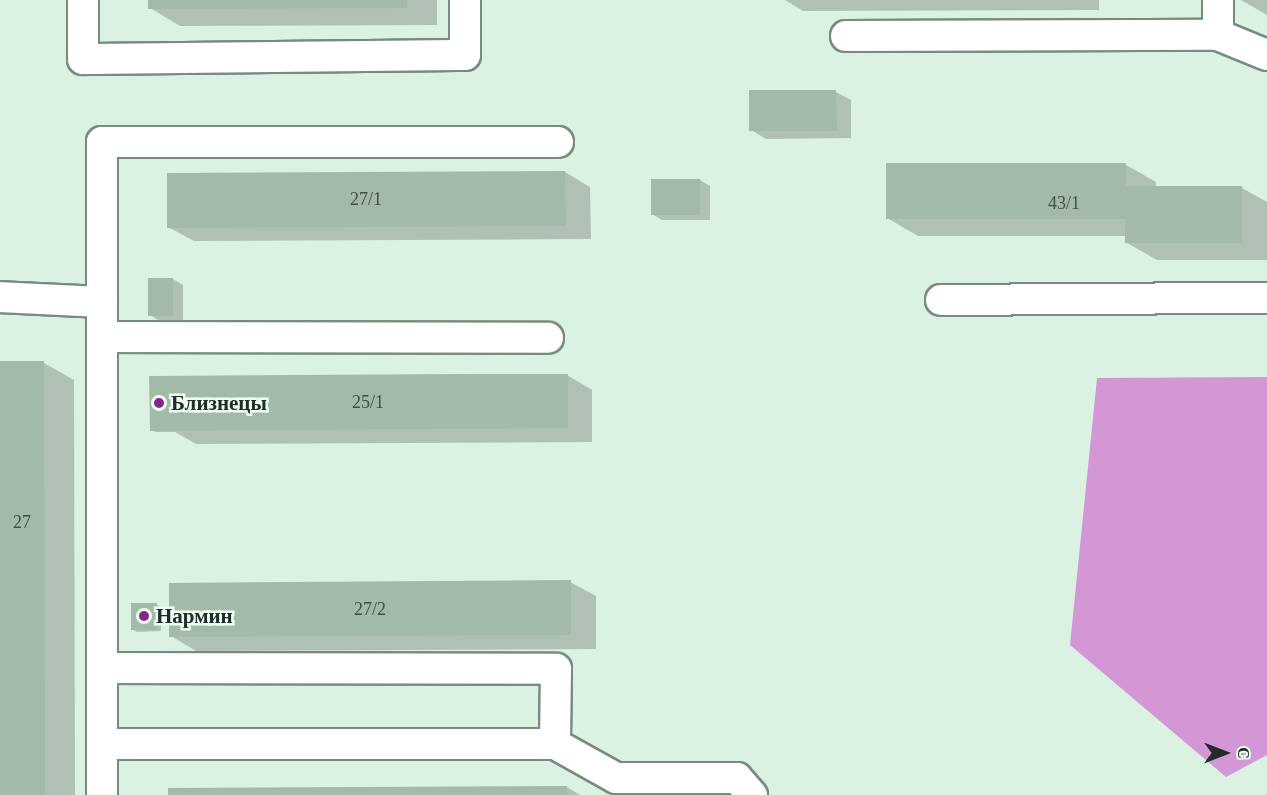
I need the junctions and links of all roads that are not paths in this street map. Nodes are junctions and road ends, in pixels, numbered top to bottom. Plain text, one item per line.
1 (83, 0) edge
2 (465, 0) edge
3 (1218, 0) edge
4 (1218, 35) junction
5 (846, 36) dead end
6 (1267, 56) edge
7 (558, 142) dead end
8 (0, 297) edge
9 (1267, 298) edge
10 (941, 300) dead end
11 (102, 302) junction
12 (102, 337) junction
13 (548, 338) dead end
14 (102, 668) junction
15 (102, 744) junction
16 (555, 744) junction
17 (102, 795) edge
18 (752, 795) edge

1 - 2 lane
3 - 4 lane
4 - 5 lane
4 - 6 lane
7 - 11 lane
8 - 11 lane
9 - 10 lane
11 - 12 lane
12 - 13 lane
12 - 14 lane
14 - 15 lane
14 - 16 lane
15 - 16 lane
15 - 17 lane
16 - 18 lane

